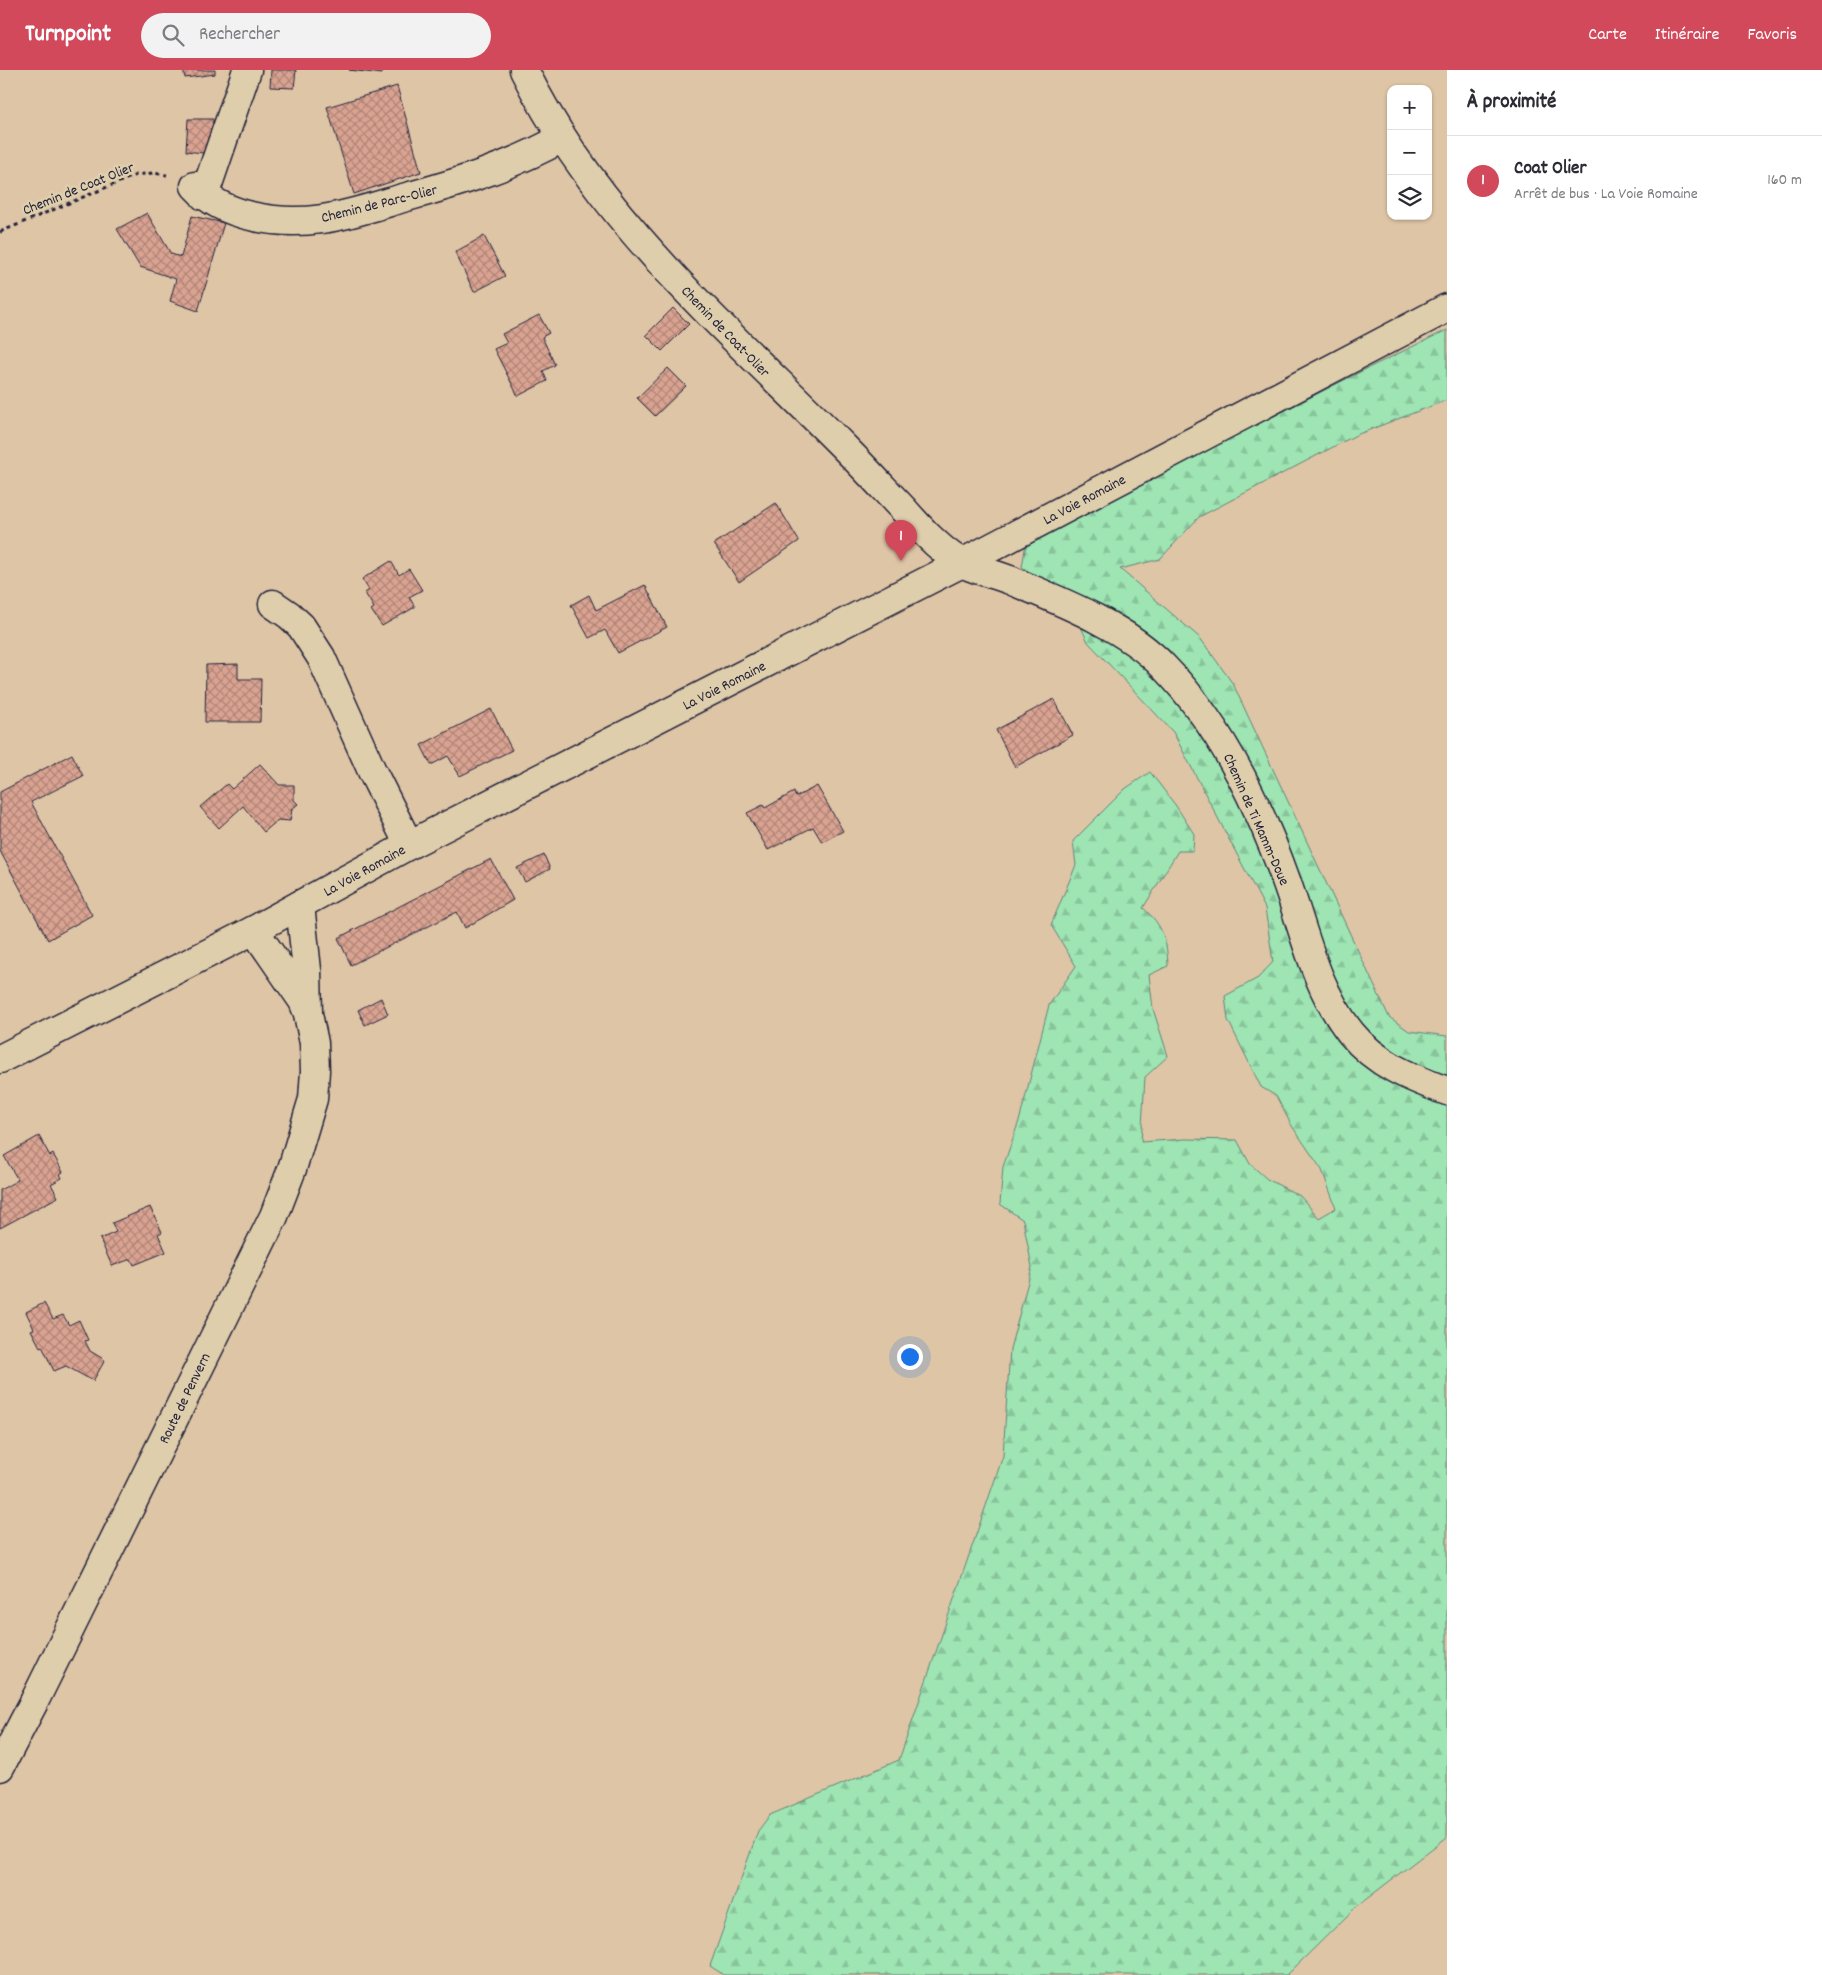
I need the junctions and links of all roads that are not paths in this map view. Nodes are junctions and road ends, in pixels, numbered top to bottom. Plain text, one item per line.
1 (247, 70) edge
2 (524, 70) edge
3 (562, 138) junction
4 (1447, 308) edge
5 (962, 563) junction
6 (273, 604) dead end
7 (409, 845) junction
8 (300, 905) junction
9 (254, 930) junction
10 (308, 1014) junction
11 (0, 1059) edge
12 (1447, 1091) edge
13 (0, 1766) edge

1 - 3 street, Chemin de Parc-Olier
2 - 3 street, Chemin de Coat-Olier
3 - 5 street, Chemin de Coat-Olier
4 - 5 street, La Voie Romaine
5 - 7 street, La Voie Romaine
5 - 12 street, Chemin de Ti Mamm-Doue
6 - 7 street
7 - 8 street, La Voie Romaine
8 - 9 street, La Voie Romaine
8 - 10 street, Route de Penvern
9 - 10 street, Route de Penvern
9 - 11 street, La Voie Romaine
10 - 13 street, Route de Penvern

